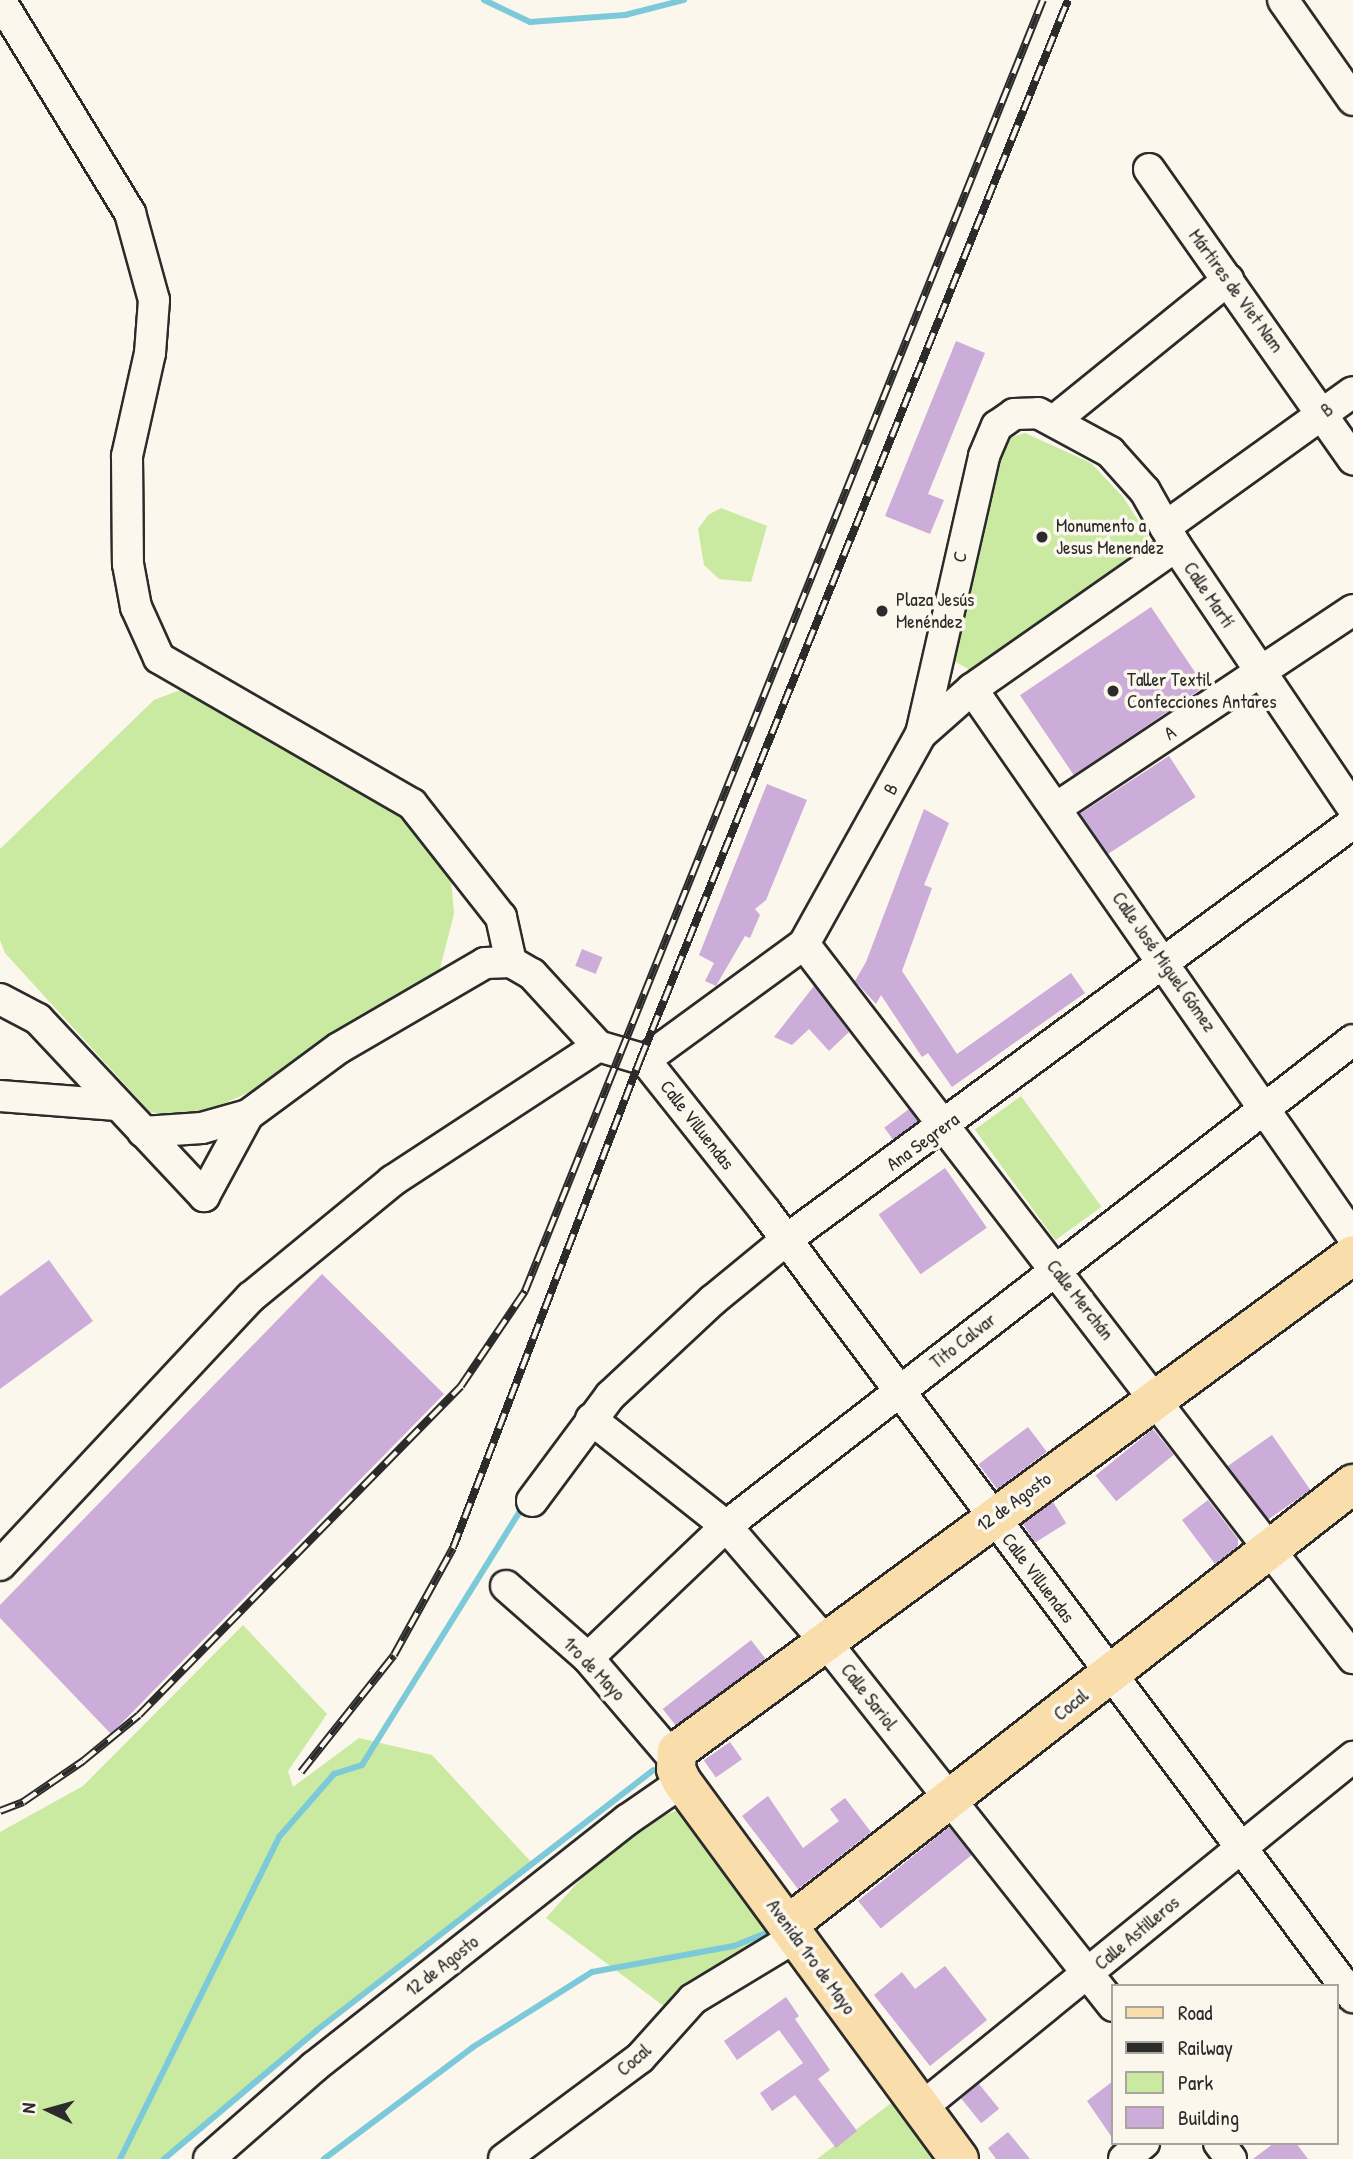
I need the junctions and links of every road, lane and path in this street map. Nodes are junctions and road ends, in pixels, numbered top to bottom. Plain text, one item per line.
1 (0, 0) edge
2 (1290, 3) edge
3 (1353, 100) edge
4 (1149, 169) dead end
5 (1228, 280) junction
6 (1353, 392) edge
7 (1324, 413) junction
8 (1046, 416) junction
9 (1353, 459) edge
10 (1171, 536) junction
11 (1353, 610) edge
12 (1263, 673) junction
13 (972, 690) junction
14 (921, 734) junction
15 (1056, 808) junction
16 (1353, 808) edge
17 (1353, 823) edge
18 (804, 944) junction
19 (511, 961) junction
20 (1165, 964) junction
21 (0, 999) edge
22 (1353, 1040) edge
23 (598, 1046) junction
24 (643, 1060) junction
25 (0, 1096) edge
26 (117, 1105) junction
27 (1264, 1109) junction
28 (248, 1115) junction
29 (945, 1126) junction
30 (143, 1132) junction
31 (1353, 1237) edge
32 (786, 1240) junction
33 (1353, 1255) edge
34 (1056, 1269) junction
35 (899, 1391) junction
36 (1157, 1399) junction
37 (591, 1419) junction
38 (1353, 1484) edge
39 (532, 1501) dead end
40 (993, 1518) junction
41 (726, 1526) junction
42 (1271, 1549) junction
43 (0, 1565) edge
44 (506, 1586) dead end
45 (824, 1641) junction
46 (588, 1658) junction
47 (1353, 1658) edge
48 (1109, 1674) junction
49 (1353, 1757) edge
50 (678, 1764) junction
51 (950, 1801) junction
52 (1240, 1846) junction
53 (792, 1930) junction
54 (1088, 1974) junction
55 (1344, 1982) edge
56 (1112, 2005) edge
57 (921, 2108) junction
58 (1141, 2145) edge
59 (209, 2159) edge
60 (504, 2159) edge
61 (959, 2159) edge
62 (1124, 2159) edge

1 - 19 street
2 - 3 street
4 - 5 street, Mártires de Viet Nam
5 - 7 street, Mártires de Viet Nam
5 - 8 street, C
6 - 7 street, B
7 - 9 street, Mártires de Viet Nam
7 - 10 street, B
8 - 10 street, Calle Martí
8 - 14 street, C
10 - 12 street, Calle Martí
10 - 13 street, B
11 - 12 street, A
12 - 15 street, A
12 - 16 street, Calle Martí
13 - 14 street, B
13 - 15 street, Calle José Miguel Gómez
14 - 18 street, B
15 - 20 street, Calle José Miguel Gómez
17 - 20 street, Ana Segrera
18 - 24 street, B
18 - 29 street, Calle Merchán
19 - 23 street
19 - 28 street
20 - 27 street, Calle José Miguel Gómez
20 - 29 street, Ana Segrera
21 - 26 street
22 - 27 street, Tito Calvar
23 - 24 street
23 - 43 street
24 - 32 street, Calle Villuendas
25 - 26 street
26 - 30 street
27 - 31 street, Calle José Miguel Gómez
27 - 34 street, Tito Calvar
28 - 30 street
28 - 30 street
29 - 32 street, Ana Segrera
29 - 34 street, Calle Merchán
32 - 35 street, Calle Villuendas
32 - 37 street, Ana Segrera
33 - 36 main road, 12 de Agosto
34 - 35 street, Tito Calvar
34 - 36 street, Calle Merchán
35 - 40 street, Calle Villuendas
35 - 41 street, Tito Calvar
36 - 40 main road, 12 de Agosto
36 - 42 street, Calle Merchán
37 - 39 street, Ana Segrera
37 - 41 street, Calle Sariol
38 - 42 main road, Cocal
40 - 45 main road, 12 de Agosto
40 - 48 street, Calle Villuendas
41 - 45 street, Calle Sariol
41 - 46 street, Tito Calvar
42 - 47 street, Calle Merchán
42 - 48 main road, Cocal
44 - 46 street, 1ro de Mayo
45 - 50 main road, 12 de Agosto
45 - 51 street, Calle Sariol
46 - 50 street, 1ro de Mayo
48 - 51 main road, Cocal
48 - 52 street, Calle Villuendas
49 - 52 street, Calle Astilleros
50 - 53 main road, Avenida 1ro de Mayo
50 - 59 street, 12 de Agosto
51 - 53 main road, Cocal
51 - 54 street, Calle Sariol
52 - 54 street, Calle Astilleros
52 - 55 street, Calle Villuendas
53 - 57 main road, Avenida 1ro de Mayo
53 - 60 street, Cocal
54 - 56 street, Calle Sariol
54 - 57 street, Calle Astilleros
57 - 61 main road, Avenida 1ro de Mayo
58 - 62 street

